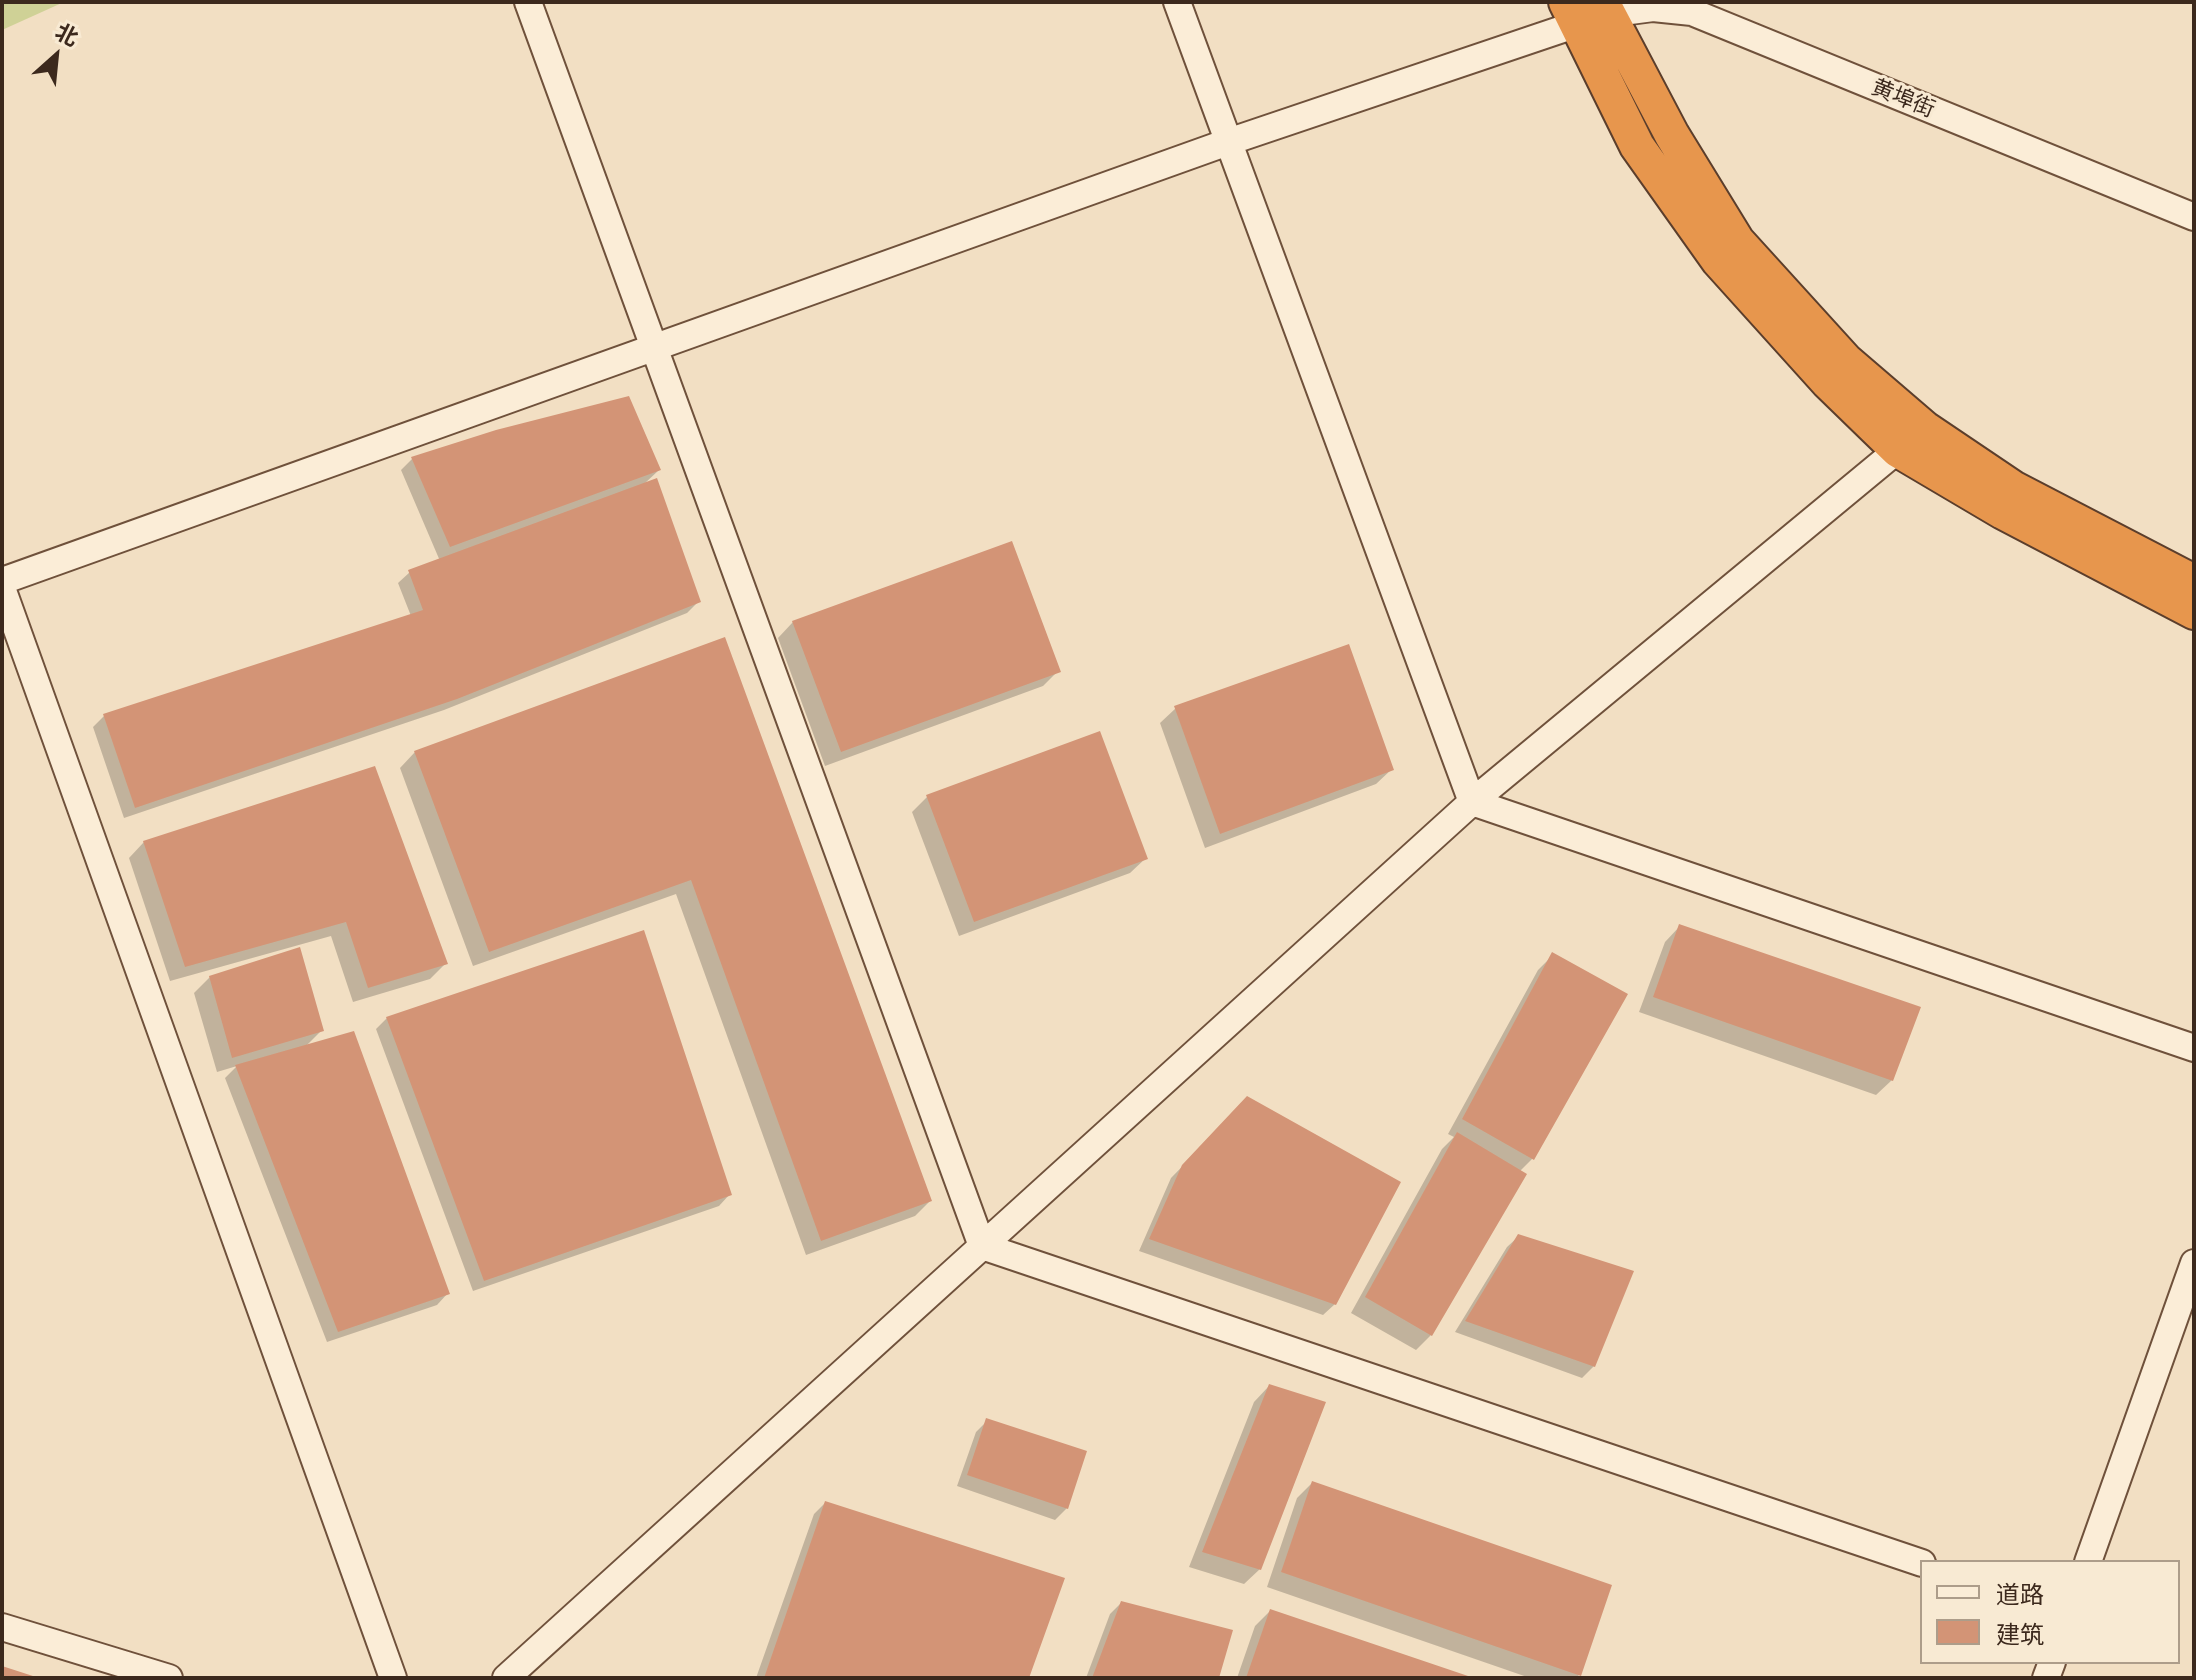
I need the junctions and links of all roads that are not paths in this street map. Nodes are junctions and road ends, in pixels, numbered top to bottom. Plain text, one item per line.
1 (528, 2) edge
2 (1177, 2) edge
3 (1588, 11) edge
4 (1228, 142) junction
5 (2194, 217) edge
6 (655, 344) junction
7 (1911, 439) junction
8 (2, 581) edge
9 (2194, 582) edge
10 (2, 588) edge
11 (2194, 612) edge
12 (1472, 802) junction
13 (2194, 1048) edge
14 (982, 1246) junction
15 (2194, 1263) edge
16 (2089, 1560) edge
17 (1920, 1562) edge
18 (2, 1627) edge
19 (169, 1678) edge
20 (393, 1678) edge
21 (506, 1678) edge

1 - 6 street
2 - 4 street
3 - 4 street, 黄埠街
3 - 5 street, 黄埠街
3 - 7 highway
4 - 6 street, 黄埠街
4 - 12 street
6 - 8 street, 黄埠街
6 - 14 street
7 - 9 highway
7 - 11 highway
7 - 12 street
10 - 20 street
12 - 13 street
12 - 14 street
14 - 17 street
14 - 21 street
15 - 16 street
18 - 19 street

